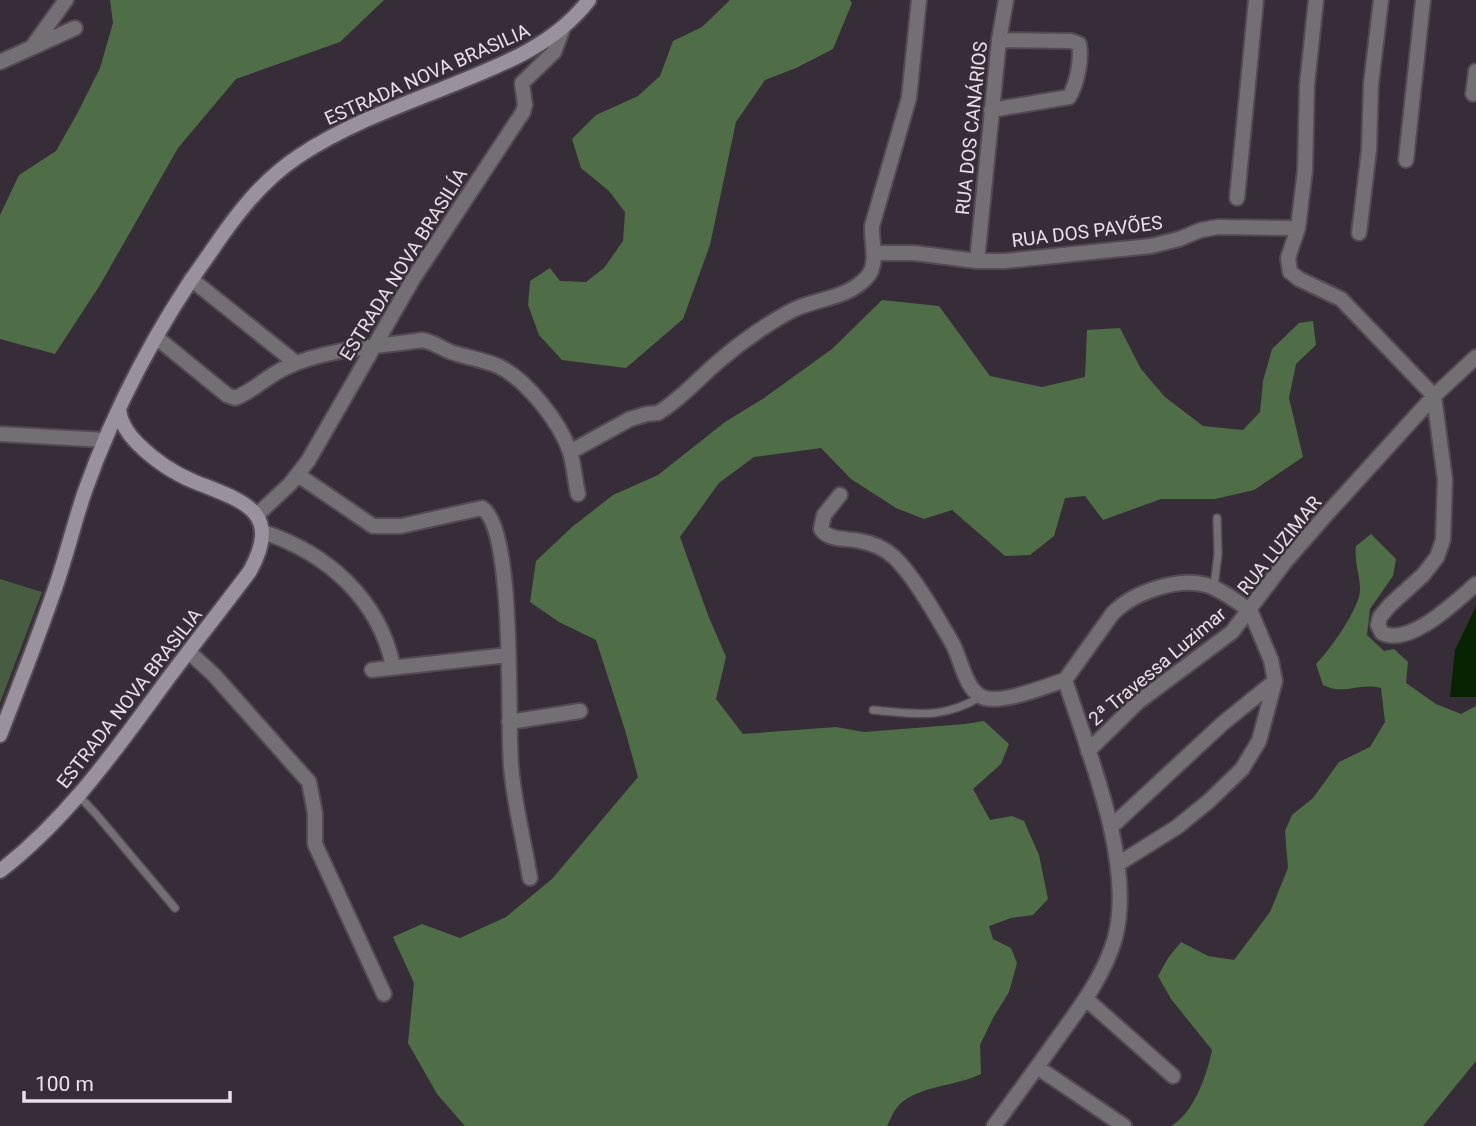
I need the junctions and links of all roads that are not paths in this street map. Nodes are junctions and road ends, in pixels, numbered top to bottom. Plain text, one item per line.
1 (66, 0) edge
2 (589, 0) edge
3 (919, 0) edge
4 (1006, 0) edge
5 (1256, 0) edge
6 (1316, 0) edge
7 (1381, 0) edge
8 (1423, 0) edge
9 (75, 28) dead end
10 (563, 28) junction
11 (999, 40) junction
12 (32, 47) junction
13 (0, 62) edge
14 (1476, 71) edge
15 (1473, 94) dead end
16 (991, 110) junction
17 (1406, 160) dead end
18 (1237, 198) dead end
19 (1299, 225) junction
20 (1359, 233) dead end
21 (874, 253) junction
22 (976, 261) junction
23 (191, 279) junction
24 (157, 338) junction
25 (374, 346) junction
26 (1476, 358) edge
27 (296, 363) junction
28 (1434, 396) junction
29 (119, 410) junction
30 (0, 434) edge
31 (105, 440) junction
32 (569, 452) junction
33 (298, 475) junction
34 (578, 494) dead end
35 (840, 495) dead end
36 (257, 515) junction
37 (1217, 518) dead end
38 (263, 532) junction
39 (1476, 583) edge
40 (1214, 587) junction
41 (1250, 610) junction
42 (189, 652) junction
43 (508, 655) junction
44 (393, 666) junction
45 (372, 670) dead end
46 (1065, 680) junction
47 (1275, 681) junction
48 (982, 696) junction
49 (873, 710) dead end
50 (580, 711) dead end
51 (509, 722) junction
52 (0, 735) edge
53 (1088, 751) junction
54 (79, 796) junction
55 (1111, 827) junction
56 (1118, 864) junction
57 (0, 871) edge
58 (530, 877) dead end
59 (175, 908) dead end
60 (384, 994) dead end
61 (1086, 999) junction
62 (1037, 1067) junction
63 (1173, 1076) dead end
64 (994, 1126) edge
65 (1124, 1126) edge

1 - 12 street
2 - 10 street, ESTRADA NOVA BRASILIA
3 - 21 street
4 - 11 street, RUA DOS CANÁRIOS
5 - 18 street
6 - 19 street
7 - 20 street
8 - 17 street
9 - 12 street
10 - 23 street, ESTRADA NOVA BRASILIA
10 - 25 street, ESTRADA NOVA BRASILÍA
11 - 16 street, RUA DOS CANÁRIOS
11 - 16 street
12 - 13 street
14 - 15 street
16 - 22 street, RUA DOS CANÁRIOS
19 - 22 street, RUA DOS PAVÕES
19 - 28 street
21 - 22 street, RUA DOS PAVÕES
21 - 32 street
23 - 24 street, ESTRADA NOVA BRASILIA
23 - 27 street
24 - 27 street
24 - 29 street, ESTRADA NOVA BRASILIA
25 - 27 street
25 - 32 street
25 - 33 street, ESTRADA NOVA BRASILÍA
26 - 28 street, RUA LUZIMAR
28 - 39 street
28 - 41 street, RUA LUZIMAR
29 - 31 street, ESTRADA NOVA BRASILIA
29 - 36 street
30 - 31 street
31 - 52 street, ESTRADA NOVA BRASILIA
32 - 34 street
33 - 36 street, ESTRADA NOVA BRASILÍA
33 - 43 street
35 - 48 street
36 - 38 street
37 - 40 lane
38 - 42 street, ESTRADA NOVA BRASILIA
38 - 44 street
40 - 41 street
40 - 46 street
41 - 47 street, RUA LUZIMAR
41 - 53 street, 2ª Travessa Luzimar
42 - 54 street, ESTRADA NOVA BRASILIA
42 - 60 street
43 - 44 street
43 - 51 street
44 - 45 street
46 - 48 street
46 - 53 street
47 - 55 street
47 - 56 street
48 - 49 lane
50 - 51 street
51 - 58 street
53 - 55 street
54 - 57 street, ESTRADA NOVA BRASILIA
54 - 59 lane
55 - 56 street
56 - 61 street
61 - 62 street
61 - 63 street
62 - 64 street
62 - 65 street

